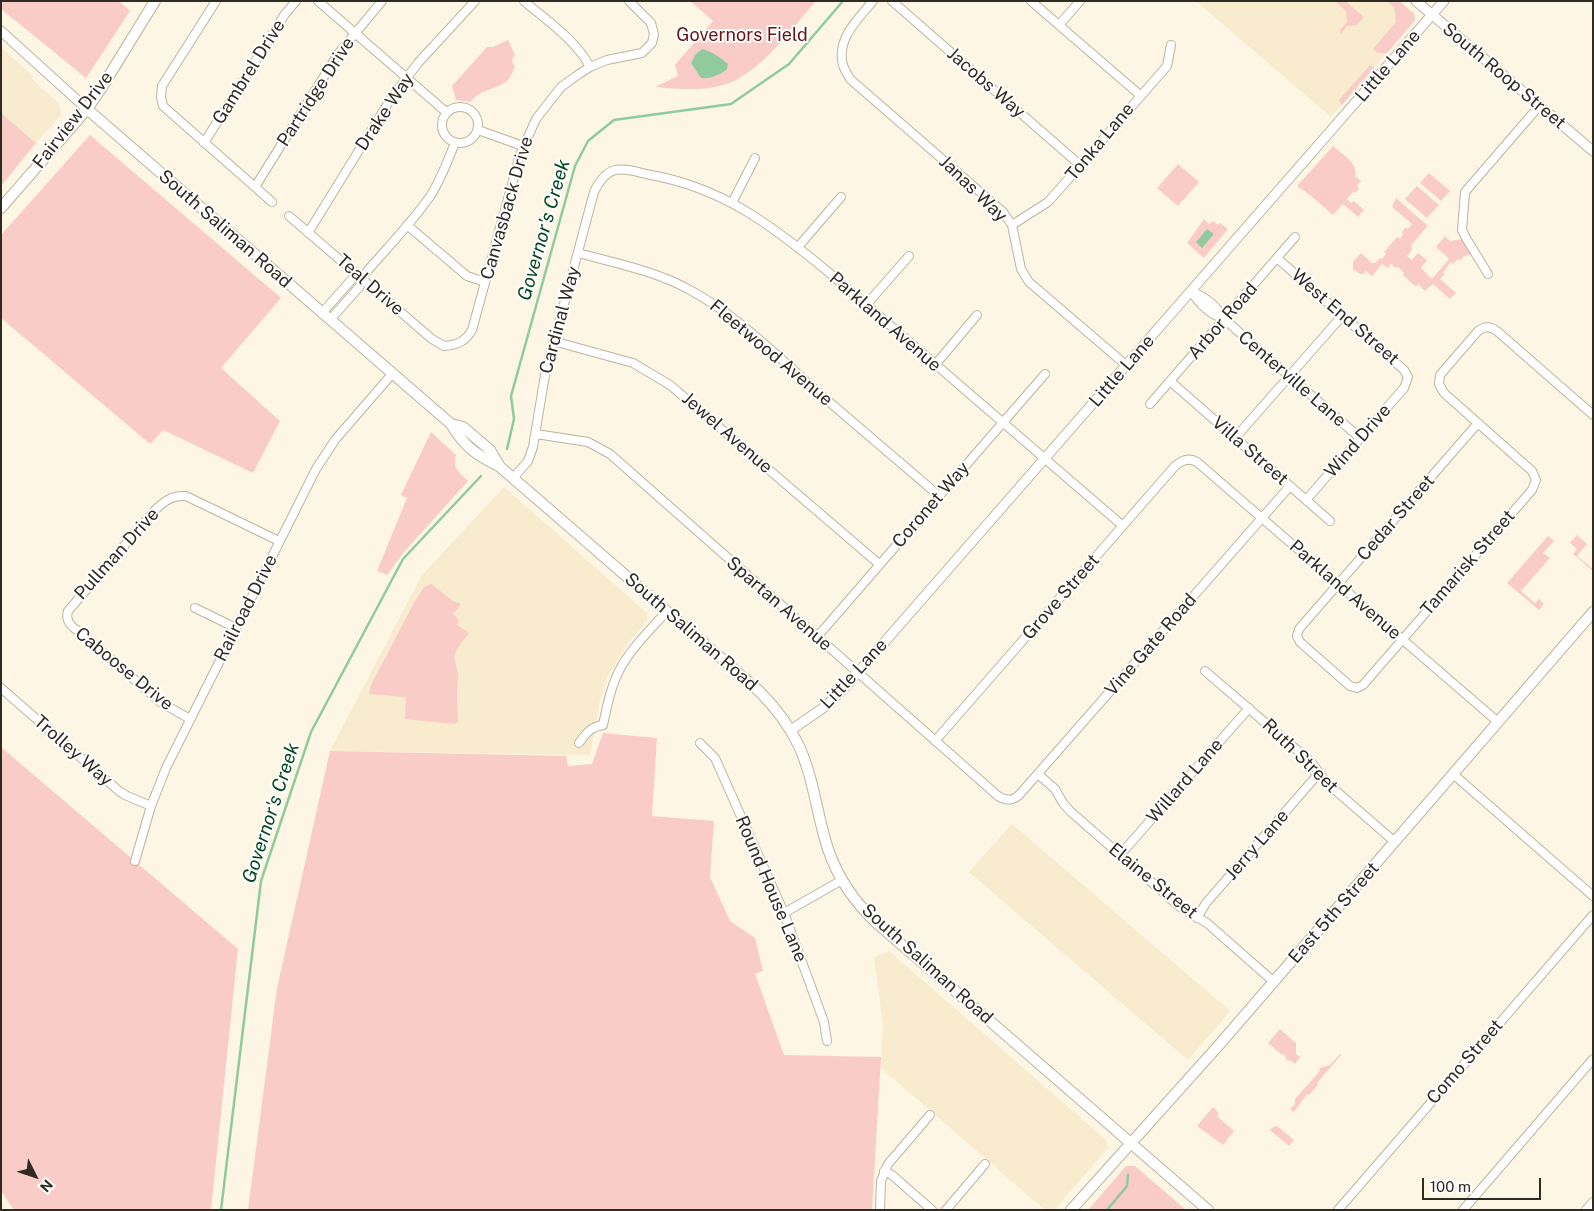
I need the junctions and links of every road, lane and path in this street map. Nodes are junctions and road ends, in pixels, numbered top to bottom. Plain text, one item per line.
1 (155, 1) edge
2 (216, 1) edge
3 (296, 1) edge
4 (318, 1) edge
5 (382, 1) edge
6 (474, 1) edge
7 (524, 1) edge
8 (629, 1) edge
9 (872, 1) edge
10 (892, 1) edge
11 (1031, 1) edge
12 (1080, 1) edge
13 (1416, 1) edge
14 (1444, 1) edge
15 (1432, 16) junction
16 (1059, 26) junction
17 (1, 31) edge
18 (354, 34) junction
19 (1171, 45) dead end
20 (590, 67) junction
21 (406, 78) junction
22 (1140, 95) junction
23 (1540, 105) junction
24 (87, 109) junction
25 (446, 112) junction
26 (478, 130) junction
27 (455, 142) junction
28 (204, 143) junction
29 (523, 146) junction
30 (1593, 151) edge
31 (755, 158) dead end
32 (1080, 165) junction
33 (619, 169) joint
34 (255, 187) junction
35 (840, 197) dead end
36 (272, 202) dead end
37 (732, 203) junction
38 (1, 208) edge
39 (289, 216) dead end
40 (407, 225) junction
41 (1012, 225) junction
42 (308, 233) junction
43 (1295, 237) dead end
44 (798, 247) junction
45 (578, 253) junction
46 (909, 256) dead end
47 (1277, 258) junction
48 (1488, 274) dead end
49 (362, 277) junction
50 (485, 282) junction
51 (342, 291) junction
52 (1191, 291) junction
53 (350, 298) junction
54 (866, 305) junction
55 (977, 315) dead end
56 (326, 316) junction
57 (1342, 316) junction
58 (1224, 319) junction
59 (553, 341) junction
60 (455, 345) joint
61 (934, 365) junction
62 (1126, 365) junction
63 (392, 374) junction
64 (1045, 374) dead end
65 (1289, 377) junction
66 (1408, 380) joint
67 (1170, 381) junction
68 (1150, 404) dead end
69 (1593, 415) edge
70 (1002, 423) junction
71 (1478, 423) junction
72 (536, 434) junction
73 (1235, 438) junction
74 (1360, 438) junction
75 (1044, 459) junction
76 (1191, 459) joint
77 (514, 478) junction
78 (1290, 486) junction
79 (939, 496) junction
80 (1306, 500) junction
81 (1262, 518) junction
82 (1330, 521) dead end
83 (1123, 526) junction
84 (279, 541) junction
85 (879, 564) junction
86 (1338, 585) junction
87 (195, 608) dead end
88 (667, 610) junction
89 (1593, 612) edge
90 (67, 613) joint
91 (236, 628) junction
92 (817, 637) junction
93 (1402, 640) junction
94 (1205, 671) dead end
95 (858, 673) junction
96 (1, 688) edge
97 (1357, 688) joint
98 (1249, 708) junction
99 (190, 719) junction
100 (1498, 722) junction
101 (790, 730) junction
102 (935, 741) junction
103 (579, 743) dead end
104 (700, 743) dead end
105 (1319, 773) junction
106 (1038, 774) junction
107 (1453, 774) junction
108 (1009, 800) joint
109 (151, 806) junction
110 (1395, 842) junction
111 (1120, 855) junction
112 (135, 861) dead end
113 (842, 880) junction
114 (1593, 896) edge
115 (784, 913) junction
116 (1593, 915) edge
117 (1197, 918) junction
118 (1274, 982) junction
119 (827, 1042) dead end
120 (1593, 1058) edge
121 (930, 1115) dead end
122 (1130, 1143) junction
123 (985, 1164) dead end
124 (884, 1171) junction
125 (1593, 1202) edge
126 (880, 1210) edge
127 (932, 1210) edge
128 (946, 1210) edge
129 (1071, 1210) edge
130 (1208, 1210) edge
131 (1338, 1210) edge
132 (1463, 1210) edge
133 (1586, 1210) edge

1 - 24 main road, Fairview Drive
2 - 28 street
3 - 28 street, Gambrel Drive
4 - 18 street
5 - 18 street, Partridge Drive
6 - 21 street, Drake Way
7 - 20 street
8 - 20 street, Canvasback Drive
9 - 41 street, Janas Way
10 - 32 street, Jacobs Way
11 - 16 street
12 - 16 street
13 - 15 street, South Roop Street
14 - 15 street, Little Lane
15 - 23 street, South Roop Street
15 - 52 street, Little Lane
16 - 22 street
17 - 24 street, South Saliman Road
18 - 21 street
18 - 34 street, Partridge Drive
19 - 22 street, Tonka Lane
20 - 29 street, Canvasback Drive
21 - 25 street
21 - 42 street, Drake Way
22 - 32 street, Tonka Lane
23 - 30 street, South Roop Street
23 - 48 street
24 - 38 main road, Fairview Drive
24 - 56 main road, South Saliman Road
25 - 26 street
25 - 27 street
26 - 27 street
26 - 29 street
27 - 40 street
28 - 34 street
29 - 50 street, Canvasback Drive
31 - 37 street
32 - 41 street, Tonka Lane
33 - 37 street, Parkland Avenue
33 - 45 street, Cardinal Way
34 - 36 street
35 - 44 street
37 - 44 street, Parkland Avenue
39 - 42 street, Teal Drive
40 - 49 street
40 - 50 street
41 - 62 street, Janas Way
42 - 49 street, Teal Drive
43 - 47 street, Arbor Road
44 - 54 street, Parkland Avenue
45 - 59 street, Cardinal Way
45 - 79 street, Fleetwood Avenue
46 - 54 street
47 - 57 street, West End Street
47 - 58 street, Arbor Road
49 - 51 street
49 - 53 street
49 - 60 street, Teal Drive
50 - 60 street, Canvasback Drive
51 - 53 street
51 - 56 street
52 - 58 street, Centerville Lane
52 - 62 street, Little Lane
53 - 56 street
54 - 61 street, Parkland Avenue
55 - 61 street
56 - 63 main road, South Saliman Road
57 - 65 street
57 - 66 street, West End Street
58 - 65 street, Centerville Lane
58 - 67 street, Arbor Road
59 - 72 street, Cardinal Way
59 - 85 street, Jewel Avenue
61 - 70 street, Parkland Avenue
62 - 75 street, Little Lane
63 - 77 main road, South Saliman Road
63 - 84 street, Railroad Drive
64 - 70 street, Coronet Way
65 - 73 street
65 - 74 street, Centerville Lane
66 - 74 street, Wind Drive
67 - 68 street, Arbor Road
67 - 73 street, Villa Street
69 - 71 street
70 - 75 street, Parkland Avenue
70 - 79 street, Coronet Way
71 - 86 street, Cedar Street
71 - 93 street, Tamarisk Street
72 - 77 street, Cardinal Way
72 - 92 street, Spartan Avenue
73 - 78 street, Villa Street
74 - 80 street, Wind Drive
75 - 83 street, Parkland Avenue
75 - 95 street, Little Lane
76 - 81 street, Parkland Avenue
76 - 83 street, Grove Street
77 - 88 main road, South Saliman Road
78 - 80 street, Villa Street
78 - 81 street, Vine Gate Road
79 - 85 street, Coronet Way
80 - 82 street, Villa Street
81 - 86 street, Parkland Avenue
81 - 106 street, Vine Gate Road
83 - 102 street, Grove Street
84 - 90 street, Pullman Drive
84 - 91 street, Railroad Drive
85 - 92 street, Coronet Way
86 - 93 street, Parkland Avenue
86 - 97 street, Cedar Street
87 - 91 street
88 - 101 main road, South Saliman Road
88 - 103 street
89 - 100 main road, East 5th Street
90 - 99 street, Caboose Drive
91 - 99 street, Railroad Drive
92 - 95 street, Spartan Avenue
93 - 97 street, Tamarisk Street
93 - 100 street, Parkland Avenue
94 - 98 street, Ruth Street
95 - 101 street, Little Lane
95 - 102 street, Spartan Avenue
96 - 109 street, Trolley Way
98 - 105 street, Ruth Street
98 - 111 street, Willard Lane
99 - 109 street, Railroad Drive
100 - 107 main road, East 5th Street
101 - 113 main road, South Saliman Road
102 - 108 street, Spartan Avenue
104 - 115 street, Round House Lane
105 - 110 street, Ruth Street
105 - 117 street, Jerry Lane
106 - 108 street, Vine Gate Road
106 - 111 street, Elaine Street
107 - 110 main road, East 5th Street
107 - 114 street
109 - 112 street, Railroad Drive
110 - 118 main road, East 5th Street
111 - 117 street, Elaine Street
113 - 115 street
113 - 122 main road, South Saliman Road
115 - 119 street, Round House Lane
116 - 131 street, Como Street
117 - 118 street, Elaine Street
118 - 122 main road, East 5th Street
120 - 132 street
121 - 124 street
122 - 129 main road, East 5th Street
122 - 130 main road, South Saliman Road
123 - 128 street
124 - 126 street
124 - 127 street
125 - 133 street

